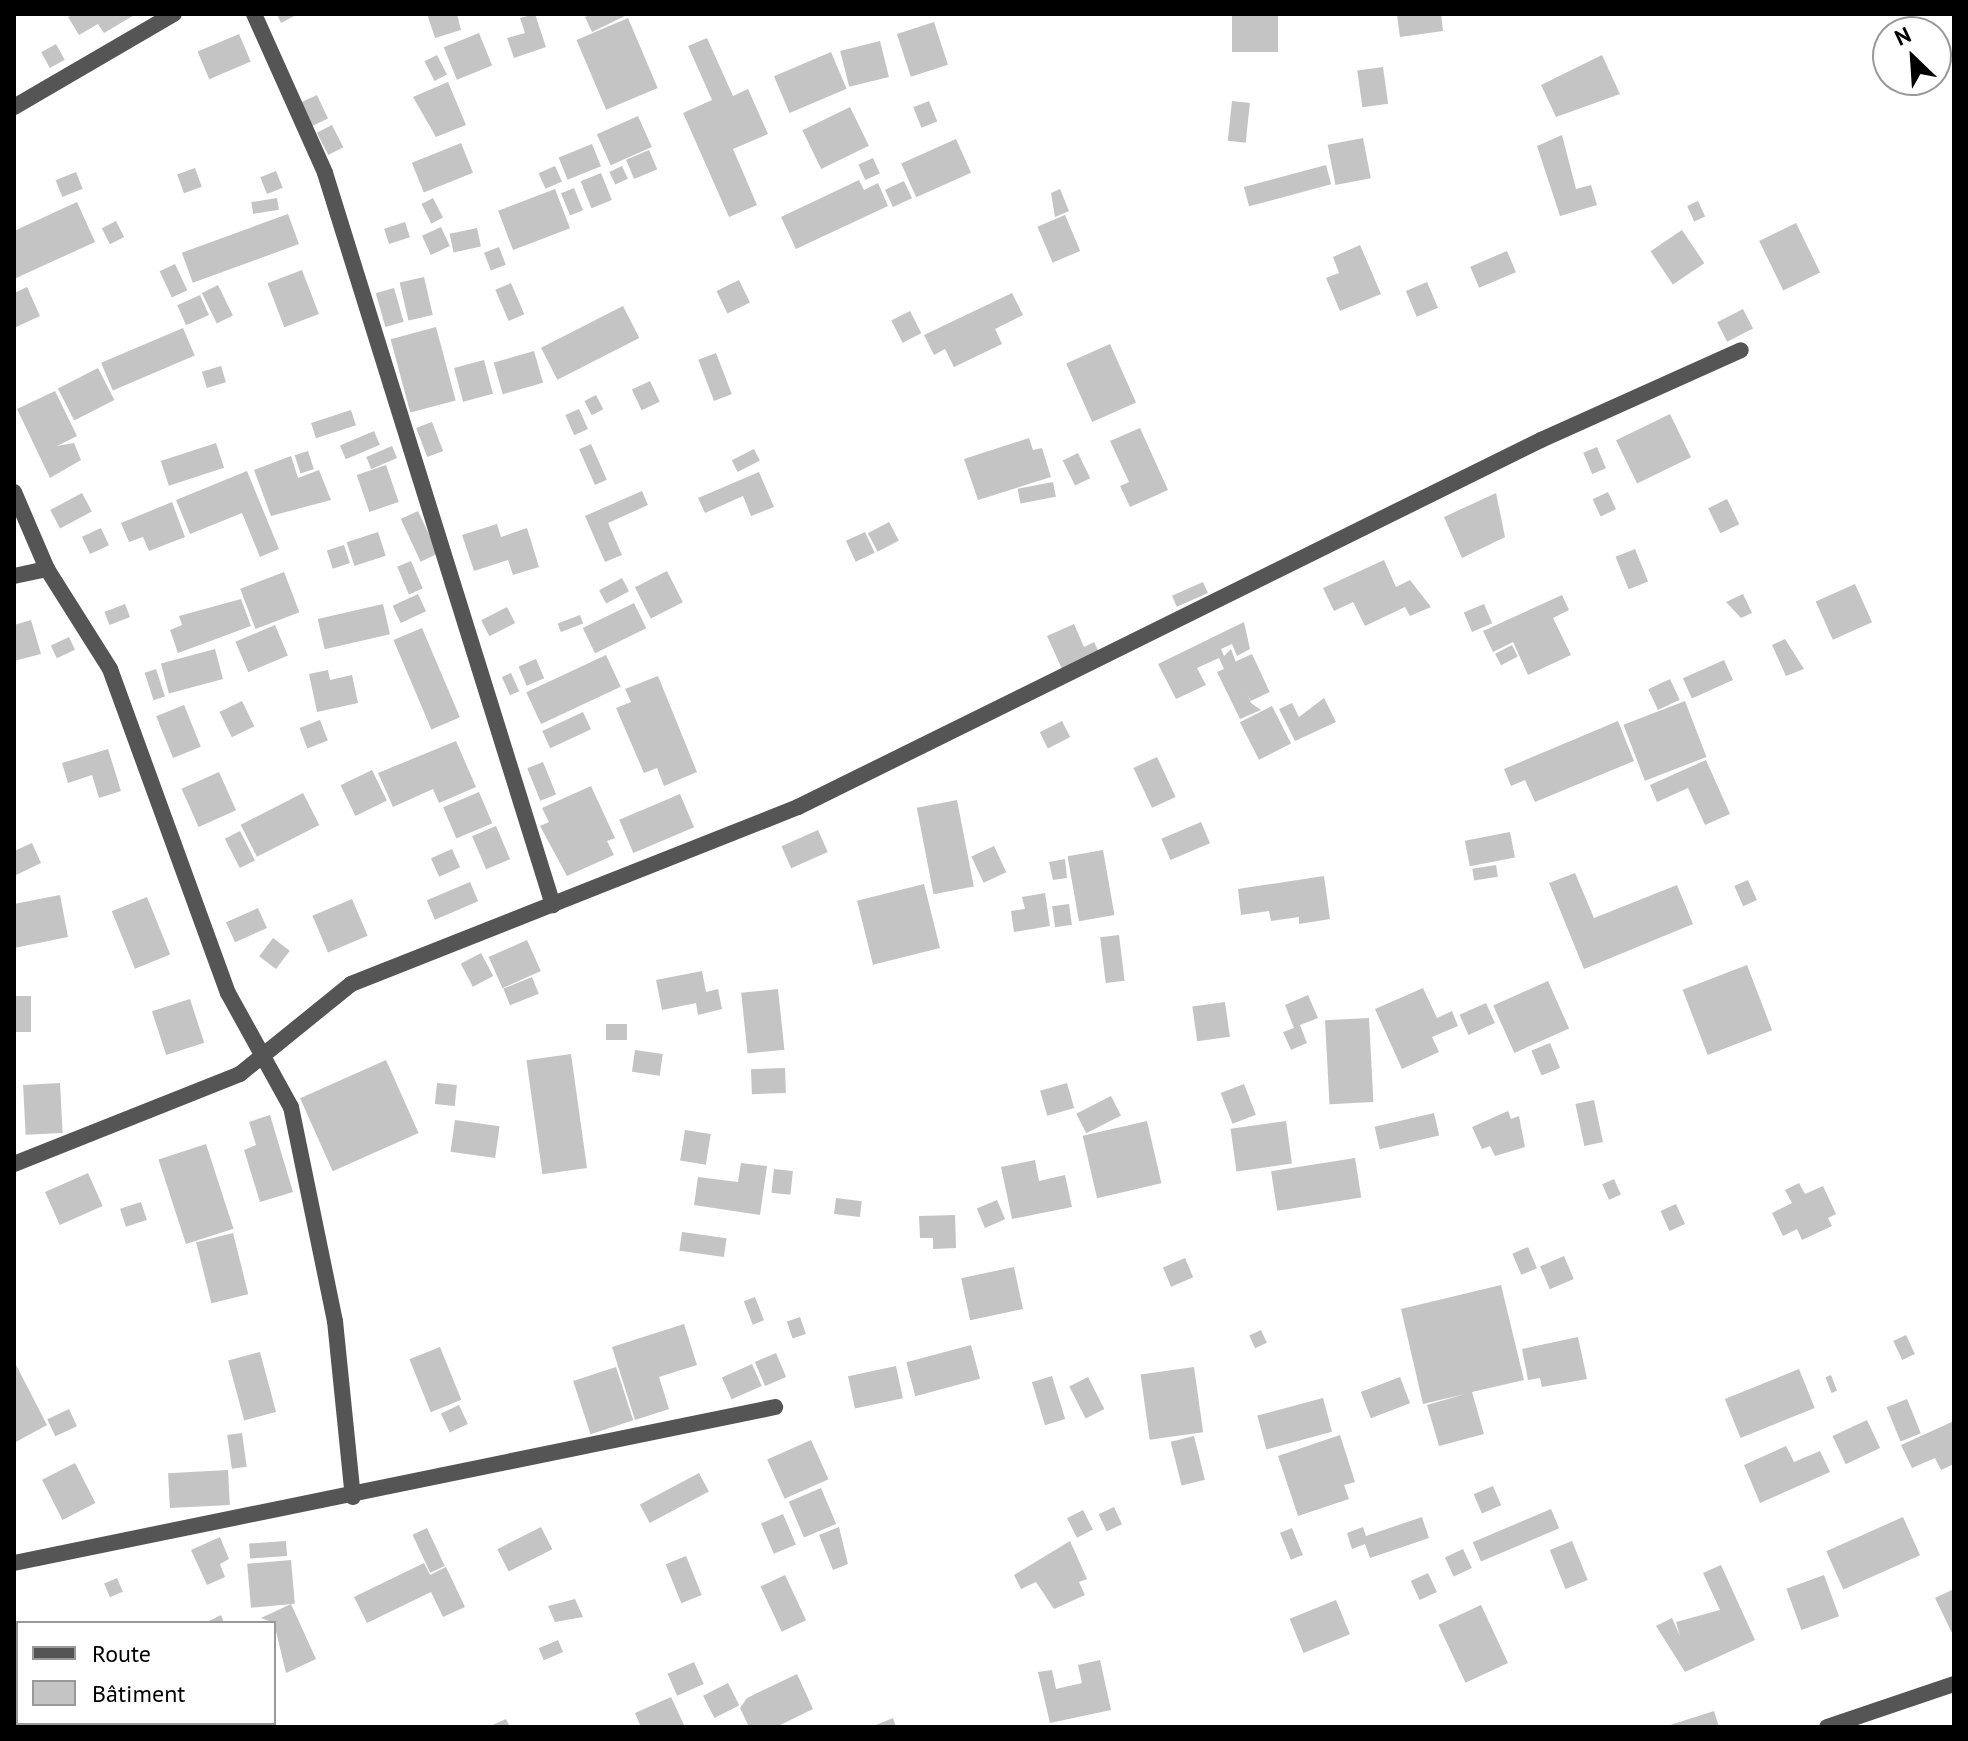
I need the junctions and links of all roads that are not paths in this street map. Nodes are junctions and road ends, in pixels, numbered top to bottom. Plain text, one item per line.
1 (174, 14) edge
2 (254, 14) edge
3 (14, 107) edge
4 (1741, 350) dead end
5 (14, 492) edge
6 (47, 569) junction
7 (14, 576) edge
8 (553, 905) junction
9 (260, 1053) junction
10 (14, 1164) edge
11 (775, 1407) dead end
12 (353, 1497) junction
13 (14, 1563) edge
14 (1954, 1684) edge
15 (1827, 1727) edge

1 - 3 street
2 - 8 street
4 - 8 street
5 - 6 street
6 - 7 street
6 - 9 street
8 - 9 street
9 - 10 street
9 - 12 street
11 - 12 street
12 - 13 street
14 - 15 street

